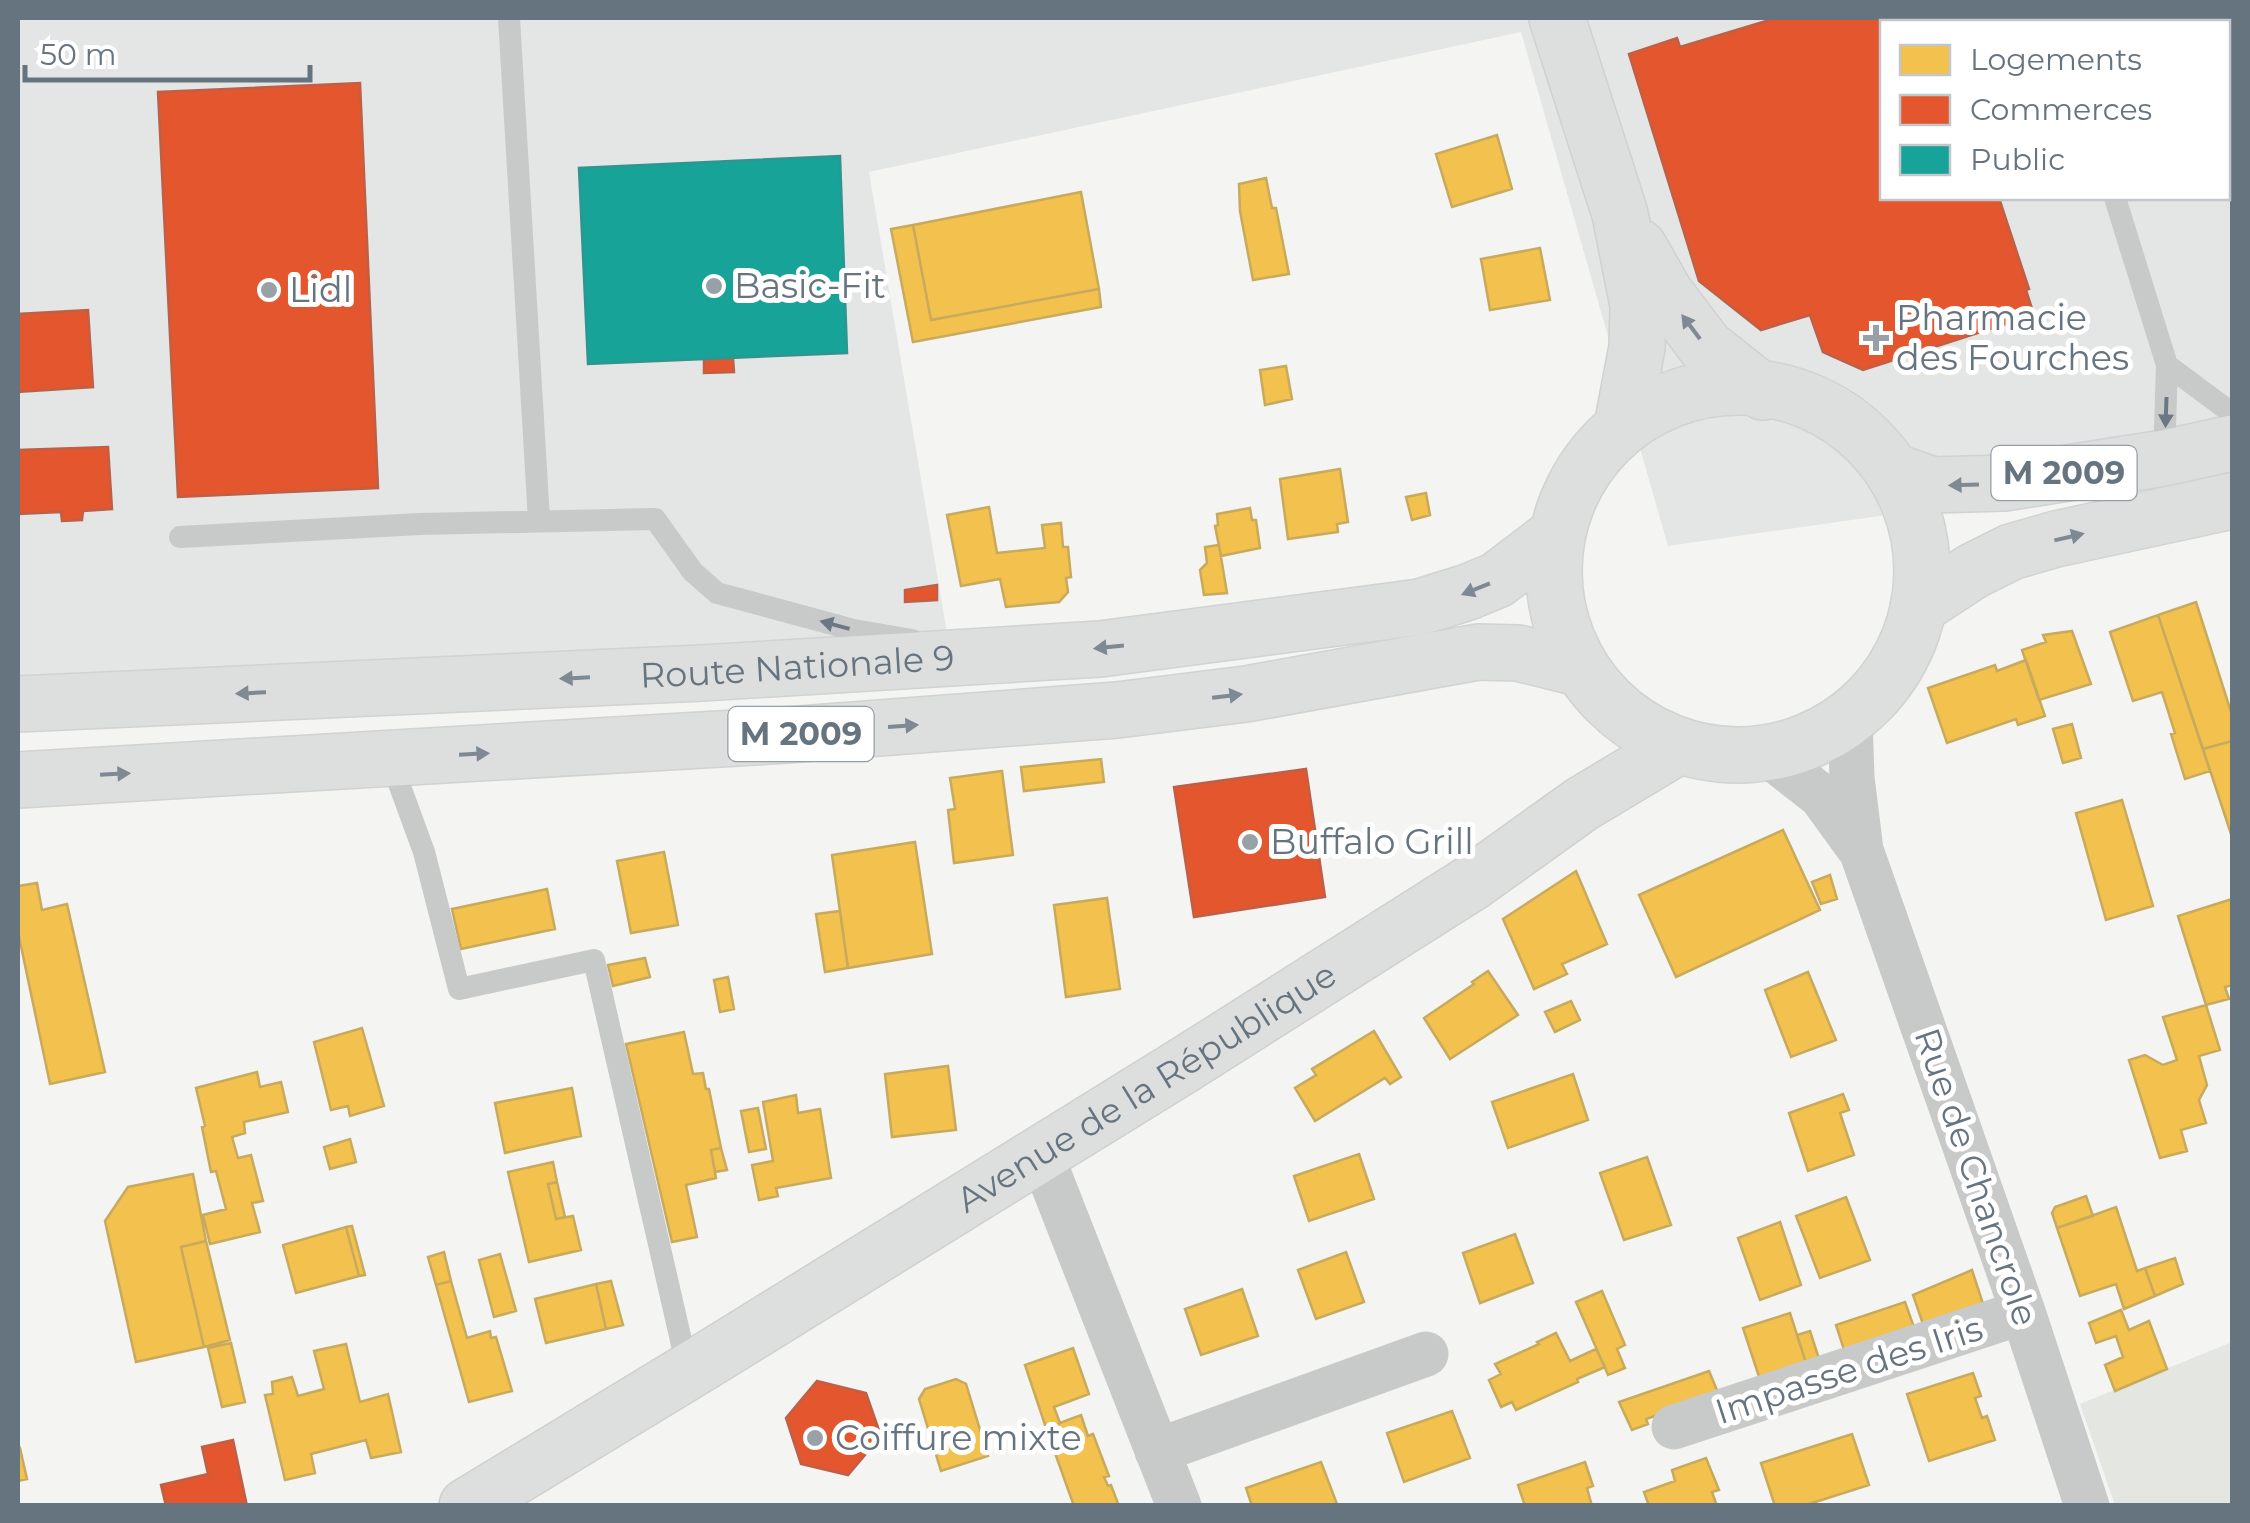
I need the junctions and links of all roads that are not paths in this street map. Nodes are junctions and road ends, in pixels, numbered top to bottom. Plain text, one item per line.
1 (509, 18) edge
2 (1557, 18) edge
3 (2116, 200) edge
4 (1620, 214) junction
5 (2167, 365) junction
6 (1763, 392) junction
7 (2232, 412) edge
8 (1622, 426) junction
9 (2232, 443) edge
10 (2164, 458) junction
11 (1895, 472) junction
12 (2232, 505) edge
13 (539, 520) junction
14 (1556, 534) junction
15 (180, 538) dead end
16 (1918, 607) junction
17 (1000, 655) junction
18 (1579, 668) junction
19 (18, 704) edge
20 (1850, 718) junction
21 (1676, 747) junction
22 (1766, 753) junction
23 (390, 759) junction
24 (18, 780) edge
25 (1861, 850) junction
26 (1041, 1154) junction
27 (2024, 1312) junction
28 (1426, 1354) dead end
29 (688, 1371) junction
30 (610, 1418) junction
31 (1674, 1427) dead end
32 (1156, 1451) junction
33 (466, 1506) edge
34 (539, 1506) edge
35 (1179, 1506) edge
36 (2087, 1506) edge

1 - 13 lane
2 - 4 main road
3 - 5 lane
6 -> 4 main road
4 - 8 main road
5 - 7 lane
5 -> 10 lane
6 - 8 main road
6 - 11 main road
8 - 14 main road
9 - 10 main road, M 2009
10 -> 11 main road, M 2009
11 - 16 main road
16 -> 12 main road, M 2009
13 - 15 lane
17 -> 13 lane
14 -> 17 main road, Route Nationale 9 / M 2009
14 - 18 main road
16 - 20 main road
17 -> 19 main road, Route Nationale 9 / M 2009
18 - 21 main road
23 -> 18 main road, M 2009
20 - 22 main road
20 - 25 street, Rue de Chancrole
21 - 22 main road
21 - 26 main road, Avenue de la République
22 - 25 street, Rue de Chancrole
24 -> 23 main road, M 2009
23 - 29 lane
25 - 27 street, Rue de Chancrole
26 - 29 main road, Avenue de la République
26 - 32 street
27 - 31 street, Impasse des Iris
27 - 36 street, Rue de Chancrole
28 - 32 street
29 - 30 main road, Avenue de la République
30 - 33 main road, Avenue de la République
30 - 34 main road
32 - 35 street

